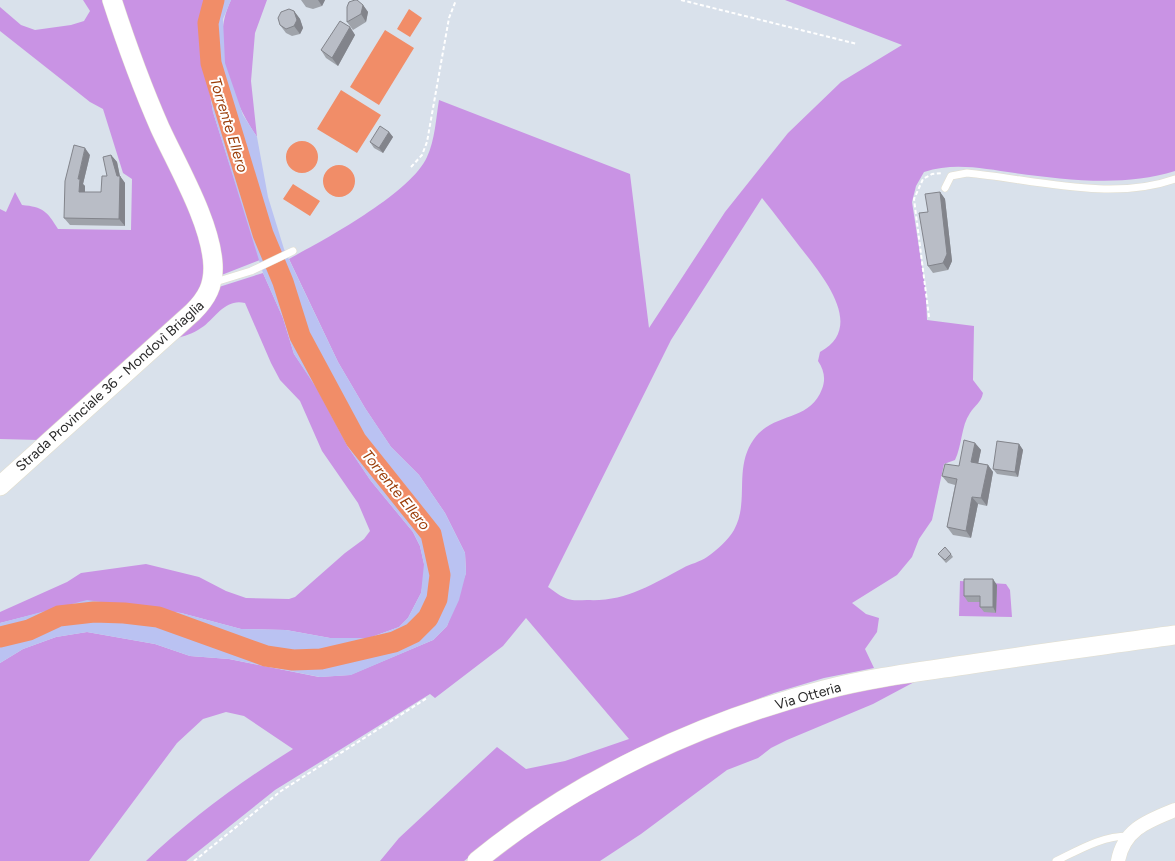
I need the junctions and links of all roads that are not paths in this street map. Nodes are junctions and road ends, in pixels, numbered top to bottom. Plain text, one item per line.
1 (112, 0) edge
2 (1175, 179) edge
3 (945, 188) dead end
4 (293, 251) dead end
5 (212, 283) junction
6 (0, 486) edge
7 (1175, 635) edge
8 (1175, 810) edge
9 (1128, 836) junction
10 (477, 861) edge
11 (1056, 861) edge
12 (1118, 861) edge

1 - 5 main road, Strada Provinciale 36 - Mondovì Briaglia
2 - 3 lane
4 - 5 lane
5 - 6 main road, Strada Provinciale 36 - Mondovì Briaglia
7 - 10 main road, Via Otteria
8 - 9 street
9 - 11 lane
9 - 12 street

